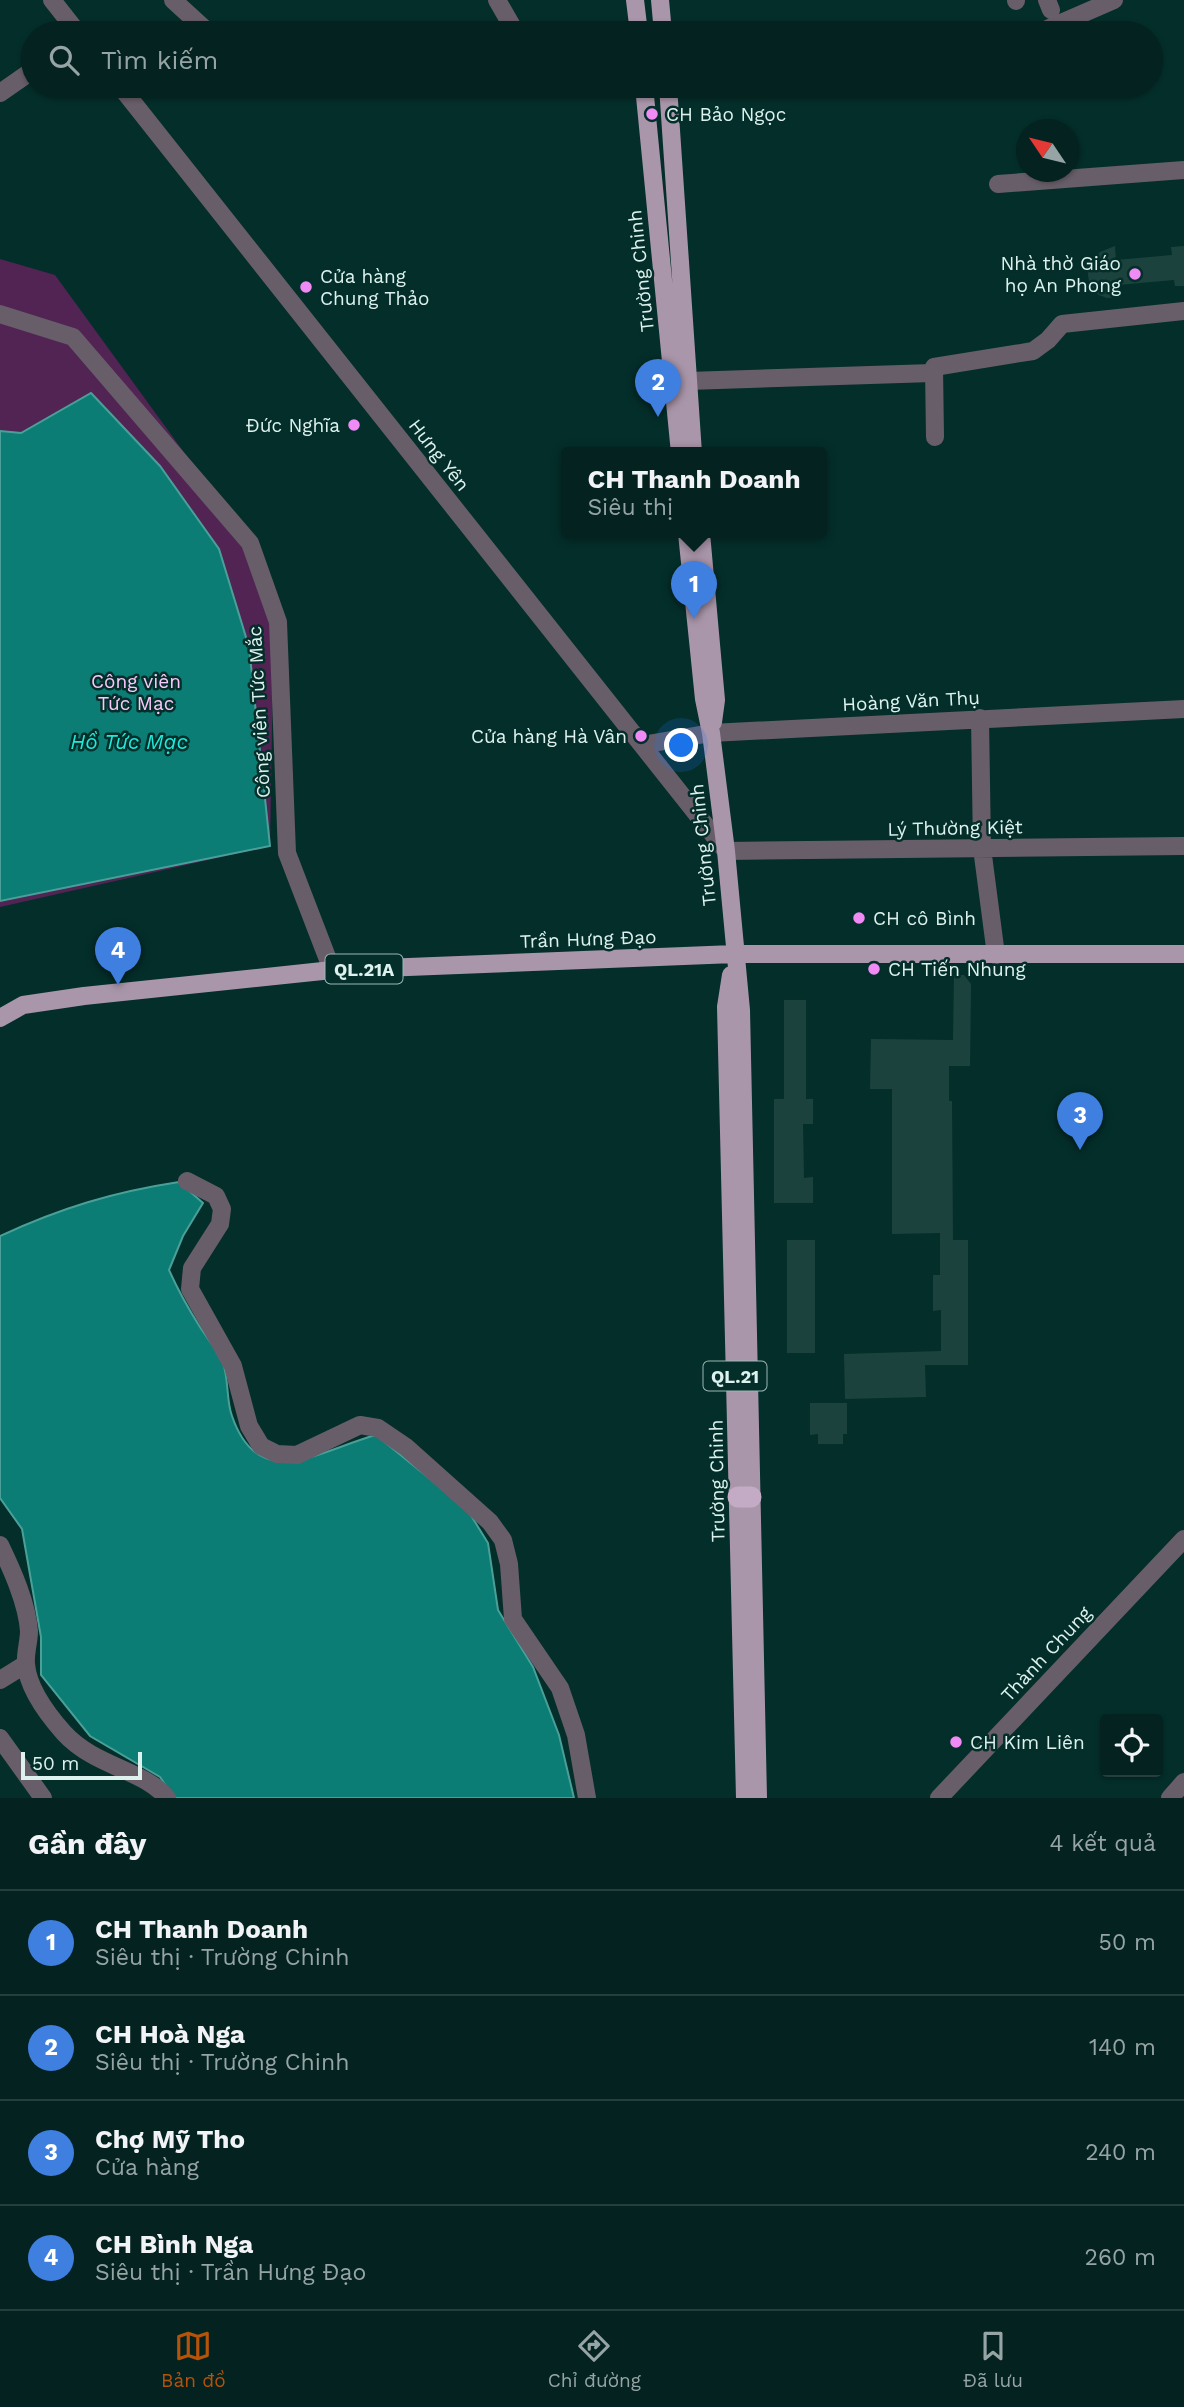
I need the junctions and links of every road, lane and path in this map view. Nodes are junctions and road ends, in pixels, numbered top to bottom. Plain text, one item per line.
1 (52, 0) edge
2 (173, 0) edge
3 (497, 0) edge
4 (635, 0) edge
5 (660, 0) edge
6 (1114, 0) edge
7 (69, 21) edge
8 (196, 21) edge
9 (509, 21) edge
10 (638, 21) edge
11 (662, 21) edge
12 (1066, 21) edge
13 (21, 78) edge
14 (0, 93) edge
15 (130, 98) edge
16 (645, 98) edge
17 (669, 98) edge
18 (1184, 170) edge
19 (998, 184) dead end
20 (1184, 311) edge
21 (0, 314) edge
22 (932, 373) junction
23 (688, 381) junction
24 (935, 437) dead end
25 (679, 447) edge
26 (693, 447) edge
27 (688, 538) edge
28 (701, 538) edge
29 (1184, 709) edge
30 (980, 718) junction
31 (711, 733) junction
32 (642, 745) junction
33 (1184, 846) edge
34 (982, 848) junction
35 (726, 851) junction
36 (734, 954) junction
37 (1184, 954) edge
38 (996, 955) junction
39 (332, 971) junction
40 (0, 1018) edge
41 (187, 1181) dead end
42 (745, 1497) junction
43 (1184, 1539) edge
44 (0, 1545) edge
45 (26, 1664) junction
46 (0, 1680) edge
47 (0, 1738) edge
48 (1184, 1782) edge
49 (43, 1798) edge
50 (167, 1798) edge
51 (587, 1798) edge
52 (745, 1798) edge
53 (758, 1798) edge
54 (939, 1798) edge
55 (1170, 1798) edge

1 - 7 street
2 - 8 street
3 - 9 street
4 - 10 main road
5 - 11 main road
6 - 12 street
13 - 14 street
15 - 32 street, Hưng Yên
16 - 25 main road, Trường Chinh
17 - 23 main road, Trường Chinh
18 - 19 street
20 - 22 street
21 - 39 street, Công viên Tức Mắc
22 - 23 street
22 - 24 street
23 - 26 main road, Trường Chinh
27 - 31 main road, Trường Chinh
28 - 31 main road, Trường Chinh
29 - 30 street, Hoàng Văn Thụ
30 - 31 street, Hoàng Văn Thụ
30 - 34 street
31 - 32 street, Hoàng Văn Thụ
31 - 35 main road, Trường Chinh
32 - 35 street, Hưng Yên
33 - 34 street, Lý Thường Kiệt
34 - 35 street, Lý Thường Kiệt
34 - 38 street
35 - 36 main road, Trường Chinh
36 - 38 main road, Trần Hưng Đạo
36 - 39 main road, Trần Hưng Đạo / QL.21A
36 - 42 main road, Trường Chinh / QL.21
37 - 38 main road, Trần Hưng Đạo
39 - 40 main road, Trần Hưng Đạo / QL.21A
41 - 51 street
42 - 52 main road, Trường Chinh / QL.21
42 - 53 main road, Trường Chinh / QL.21
43 - 54 street, Thành Chung
44 - 45 street
45 - 46 street
45 - 50 street
47 - 49 street
48 - 55 street

